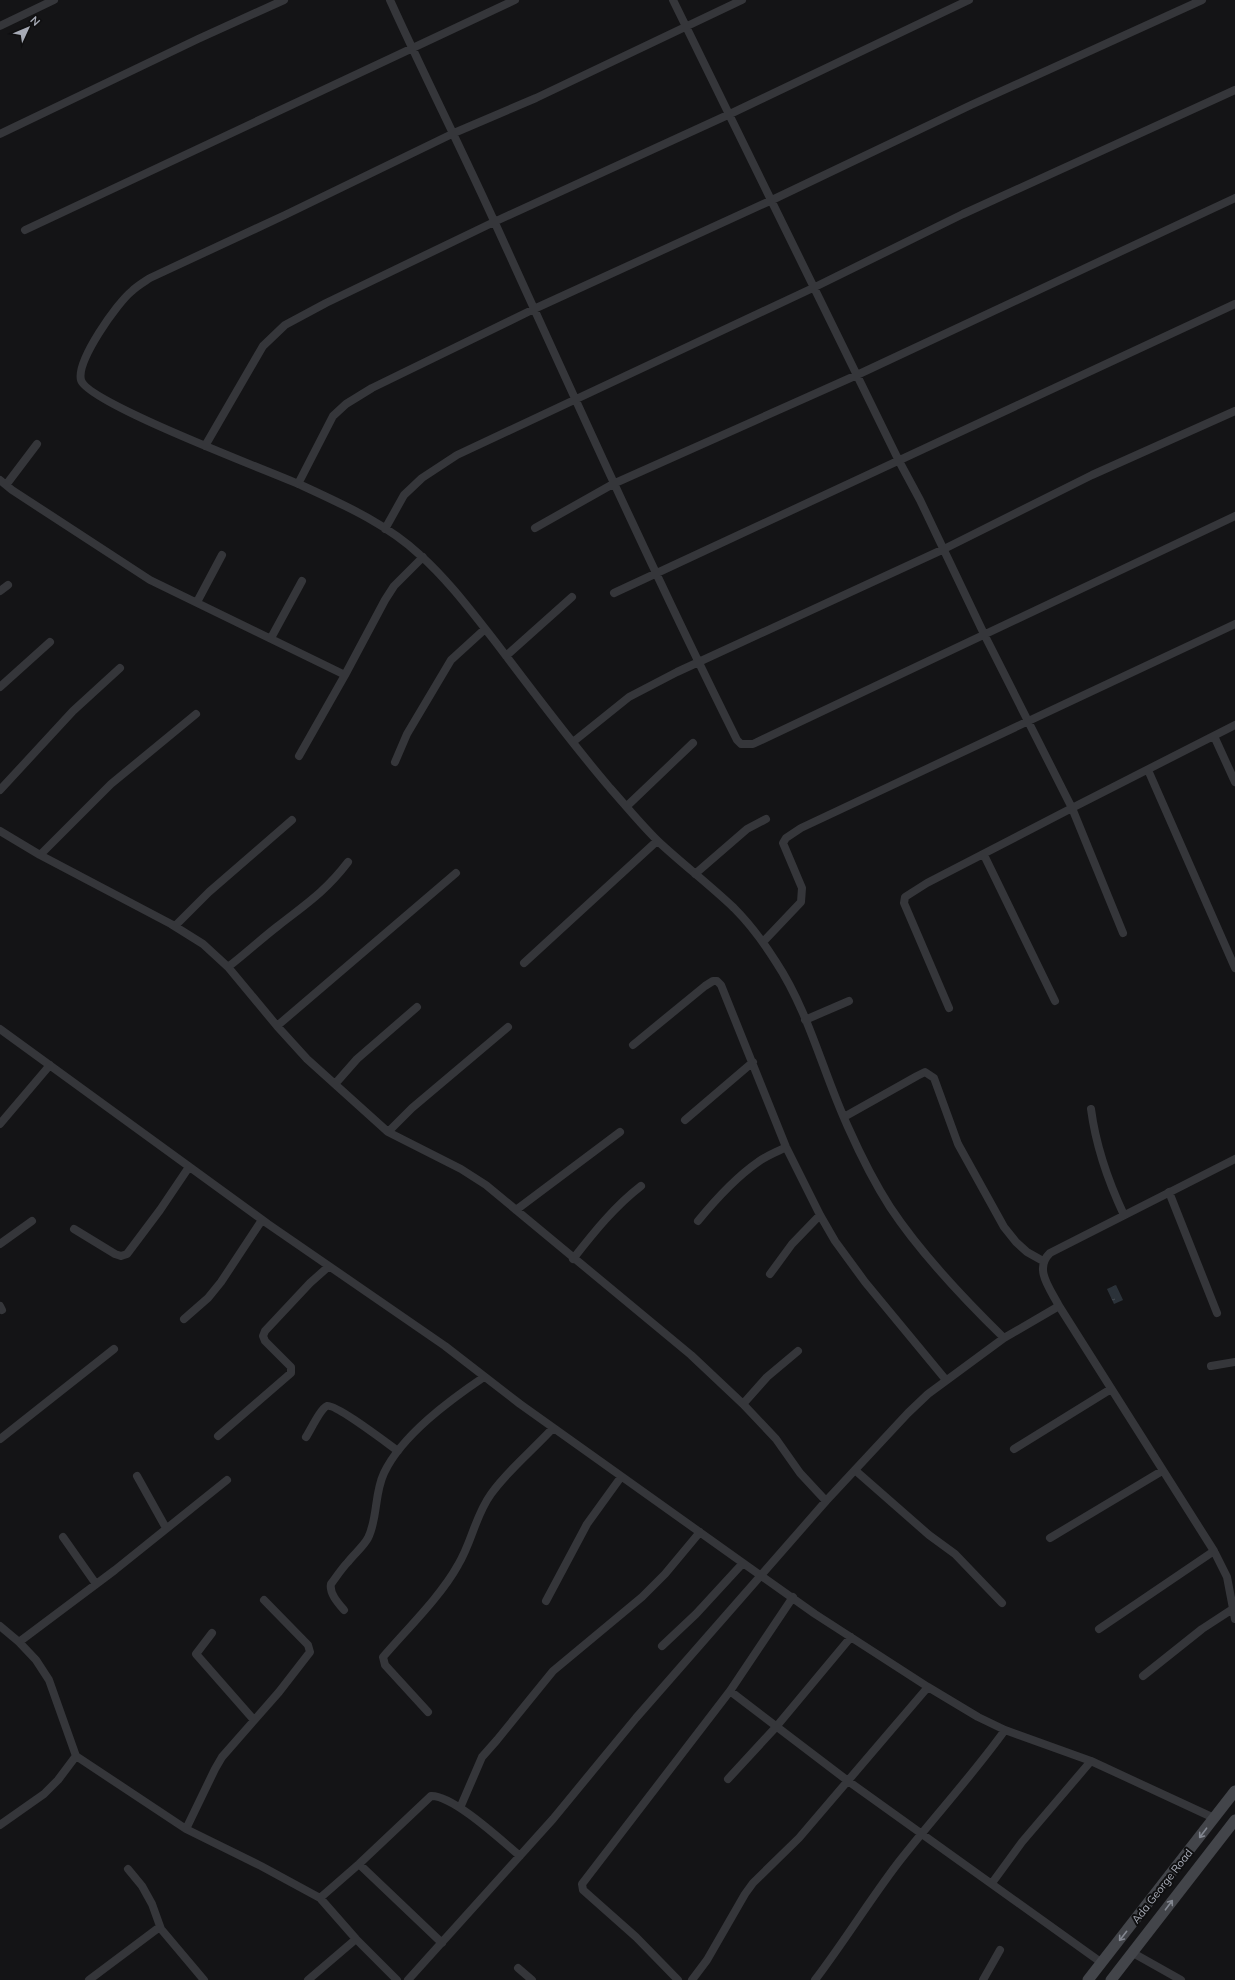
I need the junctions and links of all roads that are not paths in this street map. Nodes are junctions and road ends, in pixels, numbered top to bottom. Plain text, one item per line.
1 (54, 0) edge
2 (284, 0) edge
3 (390, 0) edge
4 (515, 0) edge
5 (673, 0) edge
6 (742, 0) edge
7 (969, 0) edge
8 (1202, 0) edge
9 (0, 26) edge
10 (686, 27) junction
11 (413, 49) junction
12 (1235, 90) edge
13 (730, 114) junction
14 (454, 133) junction
15 (0, 134) edge
16 (1235, 198) edge
17 (772, 200) junction
18 (494, 222) junction
19 (25, 230) dead end
20 (815, 287) junction
21 (1235, 304) edge
22 (534, 309) junction
23 (857, 375) junction
24 (575, 399) junction
25 (1235, 411) edge
26 (37, 444) dead end
27 (205, 446) junction
28 (899, 461) junction
29 (3, 482) edge
30 (298, 484) junction
31 (613, 484) junction
32 (1235, 516) edge
33 (535, 528) dead end
34 (385, 529) junction
35 (944, 549) junction
36 (222, 555) dead end
37 (423, 557) junction
38 (658, 574) junction
39 (302, 581) dead end
40 (8, 585) dead end
41 (0, 591) edge
42 (614, 593) dead end
43 (572, 597) dead end
44 (197, 602) junction
45 (1235, 624) edge
46 (484, 628) junction
47 (984, 634) junction
48 (271, 638) junction
49 (50, 642) dead end
50 (506, 656) junction
51 (698, 662) junction
52 (120, 668) dead end
53 (345, 675) junction
54 (0, 687) edge
55 (196, 714) dead end
56 (1027, 721) junction
57 (1235, 725) edge
58 (1214, 736) junction
59 (572, 742) junction
60 (693, 743) dead end
61 (299, 756) dead end
62 (395, 762) dead end
63 (1148, 770) junction
64 (1235, 782) edge
65 (0, 790) edge
66 (627, 806) junction
67 (1072, 808) junction
68 (766, 819) dead end
69 (292, 820) dead end
70 (0, 831) edge
71 (657, 841) junction
72 (40, 855) junction
73 (984, 855) junction
74 (348, 862) dead end
75 (456, 874) dead end
76 (695, 874) junction
77 (175, 926) junction
78 (1123, 933) dead end
79 (763, 942) junction
80 (524, 963) dead end
81 (228, 967) junction
82 (1235, 968) edge
83 (849, 1001) dead end
84 (1055, 1001) dead end
85 (417, 1007) dead end
86 (949, 1008) dead end
87 (805, 1020) junction
88 (277, 1026) junction
89 (508, 1027) dead end
90 (0, 1029) edge
91 (633, 1045) dead end
92 (753, 1062) junction
93 (50, 1065) junction
94 (334, 1084) junction
95 (1091, 1110) dead end
96 (844, 1117) junction
97 (685, 1120) dead end
98 (0, 1124) edge
99 (388, 1132) junction
100 (620, 1132) dead end
101 (786, 1147) junction
102 (1235, 1159) edge
103 (189, 1167) junction
104 (641, 1186) dead end
105 (1169, 1192) junction
106 (516, 1210) junction
107 (820, 1215) junction
108 (1124, 1215) junction
109 (262, 1220) junction
110 (32, 1221) dead end
111 (698, 1221) dead end
112 (74, 1229) dead end
113 (0, 1244) edge
114 (573, 1259) junction
115 (1043, 1261) junction
116 (328, 1267) junction
117 (770, 1274) dead end
118 (1059, 1306) junction
119 (1217, 1313) dead end
120 (184, 1319) dead end
121 (1004, 1338) junction
122 (114, 1349) dead end
123 (798, 1351) dead end
124 (1235, 1362) edge
125 (1211, 1366) dead end
126 (484, 1376) junction
127 (946, 1380) junction
128 (1111, 1389) junction
129 (743, 1404) junction
130 (553, 1428) junction
131 (218, 1436) dead end
132 (306, 1437) dead end
133 (0, 1439) edge
134 (1014, 1449) dead end
135 (398, 1451) junction
136 (856, 1471) junction
137 (1162, 1471) junction
138 (137, 1476) dead end
139 (621, 1477) junction
140 (227, 1480) dead end
141 (826, 1501) junction
142 (166, 1528) junction
143 (700, 1532) junction
144 (63, 1538) dead end
145 (1050, 1538) dead end
146 (1214, 1551) junction
147 (743, 1563) junction
148 (762, 1576) junction
149 (96, 1584) junction
150 (792, 1598) junction
151 (264, 1600) dead end
152 (546, 1601) dead end
153 (1002, 1603) dead end
154 (1234, 1608) junction
155 (344, 1610) dead end
156 (1235, 1619) edge
157 (0, 1626) edge
158 (1099, 1628) dead end
159 (212, 1633) dead end
160 (852, 1637) junction
161 (19, 1642) junction
162 (662, 1646) dead end
163 (1143, 1676) dead end
164 (928, 1687) junction
165 (730, 1691) junction
166 (428, 1712) dead end
167 (254, 1720) junction
168 (776, 1727) junction
169 (1005, 1730) junction
170 (76, 1756) junction
171 (1091, 1761) junction
172 (728, 1778) dead end
173 (848, 1781) junction
174 (1235, 1791) edge
175 (460, 1808) junction
176 (1214, 1818) junction
177 (0, 1825) edge
178 (1233, 1825) edge
179 (186, 1829) junction
180 (921, 1834) junction
181 (520, 1856) junction
182 (358, 1864) junction
183 (128, 1869) dead end
184 (992, 1883) junction
185 (320, 1898) junction
186 (161, 1929) junction
187 (356, 1939) junction
188 (442, 1943) junction
189 (1000, 1950) dead end
190 (1133, 1953) junction
191 (1102, 1963) junction
192 (518, 1968) dead end
193 (89, 1980) edge
194 (204, 1980) edge
195 (308, 1980) edge
196 (397, 1980) edge
197 (408, 1980) edge
198 (532, 1980) edge
199 (678, 1980) edge
200 (692, 1980) edge
201 (815, 1980) edge
202 (983, 1980) edge
203 (1088, 1980) edge
204 (1111, 1980) edge
205 (1181, 1980) edge

1 - 9 street
2 - 15 street
3 - 11 street
4 - 11 street
5 - 10 street
6 - 10 street
7 - 13 street
8 - 17 street
10 - 13 street
10 - 14 street
11 - 14 street
11 - 19 street
12 - 20 street
13 - 17 street
13 - 18 street
14 - 18 street
14 - 27 street
16 - 23 street
17 - 20 street
17 - 22 street
18 - 22 street
18 - 27 street
20 - 23 street
20 - 24 street
21 - 28 street
22 - 24 street
22 - 30 street
23 - 28 street
23 - 31 street
24 - 31 street
24 - 34 street
25 - 35 street
26 - 29 street
27 - 30 street
28 - 35 street
28 - 38 street
29 - 44 street
30 - 34 street
31 - 33 street
31 - 38 street
32 - 47 street
34 - 37 street
35 - 47 street
35 - 51 street
36 - 44 street
37 - 46 street
37 - 53 street
38 - 42 street
38 - 51 street
39 - 48 street
40 - 41 street
43 - 50 street
44 - 48 street
45 - 56 street
46 - 50 street
46 - 62 street
47 - 51 street
47 - 56 street
48 - 53 street
49 - 54 street
50 - 59 street
51 - 59 street
52 - 65 street
53 - 61 street
55 - 72 street
56 - 67 street
56 - 79 street
57 - 58 street
58 - 63 street
58 - 64 street
59 - 66 street
60 - 66 street
63 - 67 street
63 - 82 street
66 - 71 street
67 - 73 street
67 - 78 street
68 - 76 street
69 - 77 street
70 - 72 street
71 - 76 street
71 - 80 street
72 - 77 street
73 - 84 street
73 - 86 street
74 - 81 street
75 - 88 street
76 - 79 street
77 - 81 street
79 - 87 street
81 - 88 street
83 - 87 street
85 - 94 street
87 - 96 street
88 - 94 street
89 - 99 street
90 - 93 street
91 - 92 street
92 - 97 street
92 - 101 street
93 - 98 street
93 - 103 street
94 - 99 street
95 - 108 street
96 - 115 street
96 - 121 street
99 - 106 street
100 - 106 street
101 - 107 street
101 - 111 street
102 - 105 street
103 - 109 street
103 - 112 street
104 - 114 street
105 - 108 street
105 - 119 street
106 - 114 street
107 - 117 street
107 - 127 street
108 - 115 street
109 - 116 street
109 - 120 street
110 - 113 street
114 - 129 street
115 - 118 street
116 - 126 street
116 - 131 street
118 - 121 street
118 - 128 street
121 - 127 street
122 - 133 street
123 - 129 street
124 - 125 street
126 - 130 street
126 - 135 street
127 - 136 street
128 - 134 street
128 - 137 street
129 - 141 street
130 - 139 street
130 - 166 street
132 - 135 street
135 - 155 street
136 - 141 street
136 - 153 street
137 - 145 street
137 - 146 street
138 - 142 street
139 - 143 street
139 - 152 street
140 - 142 street
141 - 148 street
142 - 149 street
143 - 147 street
143 - 175 street
144 - 149 street
146 - 154 street
146 - 158 street
147 - 148 street
147 - 162 street
148 - 150 street
148 - 181 street
149 - 161 street
150 - 160 street
150 - 165 street
151 - 167 street
154 - 156 street
154 - 163 street
157 - 161 street
159 - 167 street
160 - 164 street
160 - 168 street
161 - 170 street
164 - 169 street
164 - 173 street
165 - 168 street
165 - 199 street
167 - 179 street
168 - 172 street
168 - 173 street
169 - 171 street
169 - 180 street
170 - 177 street
170 - 179 street
171 - 176 street
171 - 184 street
173 - 180 street
173 - 200 street
174 - 176 main road, Ada George Road
175 - 181 street
175 - 182 street
176 -> 191 main road, Ada George Road
190 -> 178 main road, Ada George Road
179 - 185 street
180 - 184 street
180 - 201 street
181 - 188 street
182 - 185 street
182 - 188 street
183 - 186 street
184 - 191 street
185 - 187 street
186 - 193 street
186 - 194 street
187 - 195 street
187 - 196 street
188 - 197 street
189 - 202 street
190 - 204 main road, Ada George Road
190 - 205 street
191 - 203 main road, Ada George Road
192 - 198 street

